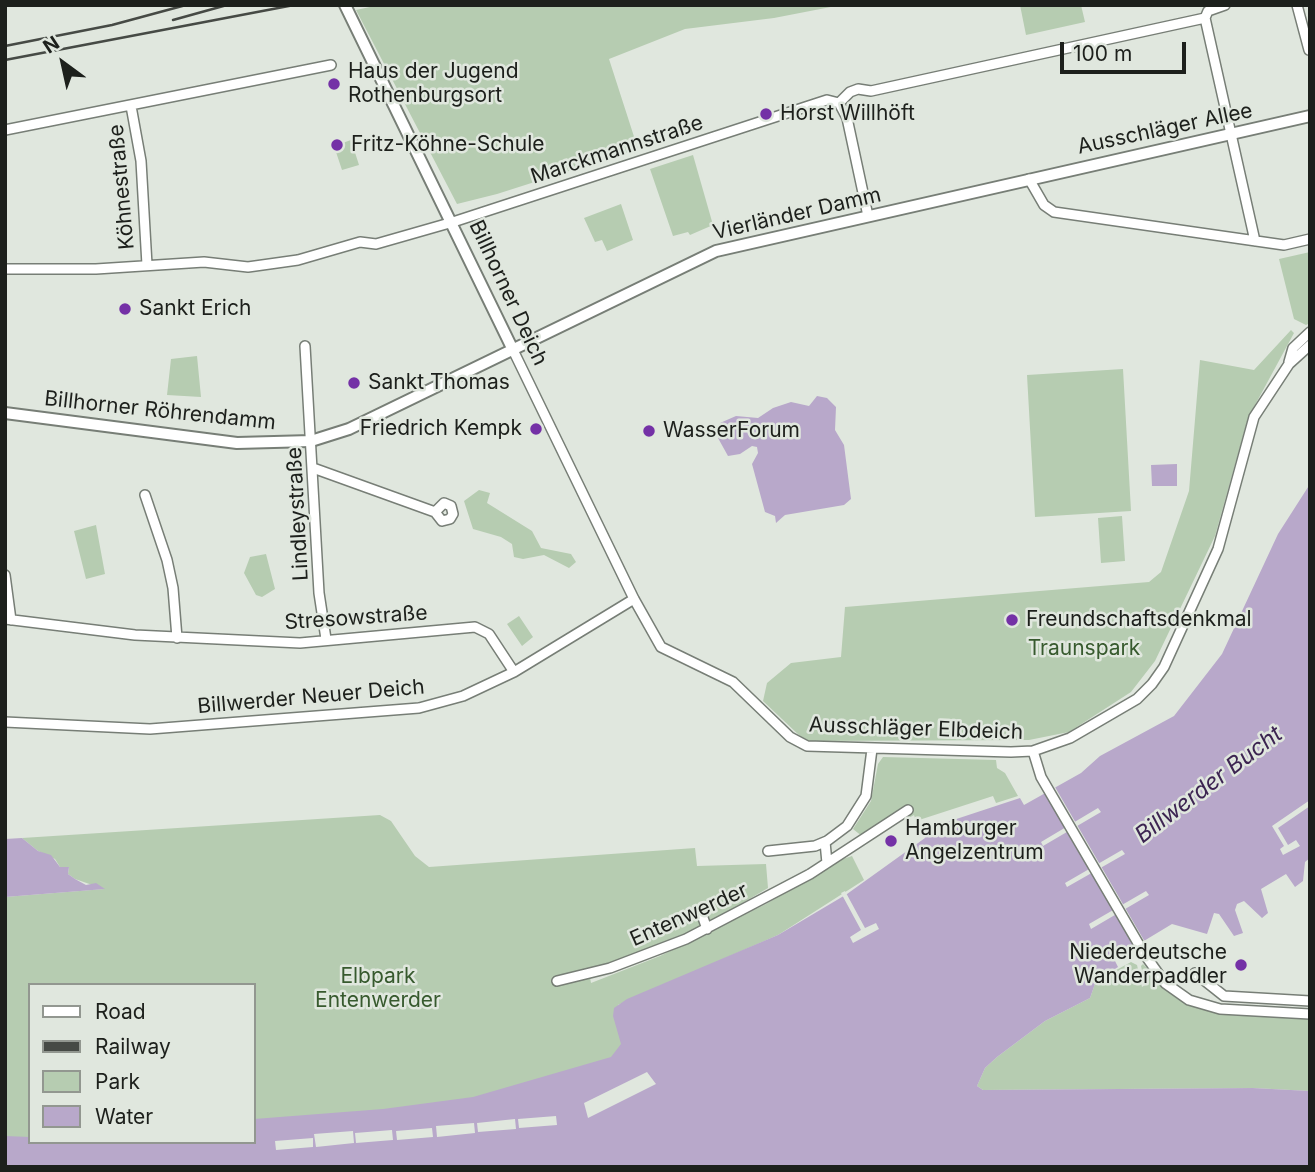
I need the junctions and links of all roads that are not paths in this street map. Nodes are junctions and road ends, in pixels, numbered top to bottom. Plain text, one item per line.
1 (345, 5) edge
2 (1225, 5) edge
3 (1297, 5) edge
4 (1205, 18) junction
5 (1310, 50) edge
6 (331, 65) dead end
7 (839, 103) junction
8 (131, 106) junction
9 (1310, 116) edge
10 (5, 130) edge
11 (1231, 134) junction
12 (1029, 179) junction
13 (868, 216) junction
14 (453, 222) junction
15 (1310, 239) edge
16 (1255, 241) junction
17 (147, 265) junction
18 (5, 269) edge
19 (1310, 332) edge
20 (1310, 345) edge
21 (305, 346) dead end
22 (513, 350) junction
23 (1289, 364) junction
24 (5, 413) edge
25 (312, 441) junction
26 (313, 468) junction
27 (145, 495) dead end
28 (435, 512) dead end
29 (5, 575) edge
30 (634, 599) junction
31 (8, 619) edge
32 (177, 638) junction
33 (326, 639) junction
34 (514, 672) junction
35 (5, 722) edge
36 (872, 749) junction
37 (1033, 751) junction
38 (908, 810) dead end
39 (825, 842) junction
40 (768, 851) dead end
41 (827, 863) junction
42 (702, 915) dead end
43 (707, 929) junction
44 (1195, 973) dead end
45 (557, 981) dead end
46 (1310, 1001) edge
47 (1310, 1013) edge

1 - 14 street, Billhorner Deich
2 - 4 street, Marckmannstraße
3 - 5 street
4 - 7 street, Marckmannstraße
4 - 11 street
6 - 8 street
7 - 13 street
7 - 14 street, Marckmannstraße
8 - 10 street
8 - 17 street, Köhnestraße
9 - 11 street, Ausschläger Allee
11 - 12 street, Ausschläger Allee
11 - 16 street
12 - 13 street, Vierländer Damm
12 - 16 street
13 - 22 street, Vierländer Damm
14 - 17 street, Marckmannstraße
14 - 22 street, Billhorner Deich
15 - 16 street
17 - 18 street, Marckmannstraße
19 - 23 street
20 - 23 street, Ausschläger Elbdeich
21 - 25 street, Lindleystraße
22 - 25 street, Vierländer Damm
22 - 30 street, Billhorner Deich
23 - 37 street, Ausschläger Elbdeich
24 - 25 street, Billhorner Röhrendamm
25 - 26 street, Lindleystraße
26 - 28 street
26 - 33 street, Lindleystraße
27 - 32 street
29 - 31 street, Stresowstraße
30 - 34 street, Billwerder Neuer Deich
30 - 36 street, Ausschläger Elbdeich
31 - 32 street, Stresowstraße
32 - 33 street, Stresowstraße
33 - 34 street, Stresowstraße
34 - 35 street, Billwerder Neuer Deich
36 - 37 street, Ausschläger Elbdeich
36 - 39 street
37 - 47 street
38 - 41 street, Entenwerder
39 - 40 street
39 - 41 street
41 - 43 street, Entenwerder
42 - 43 street
43 - 45 street, Entenwerder
44 - 46 street

